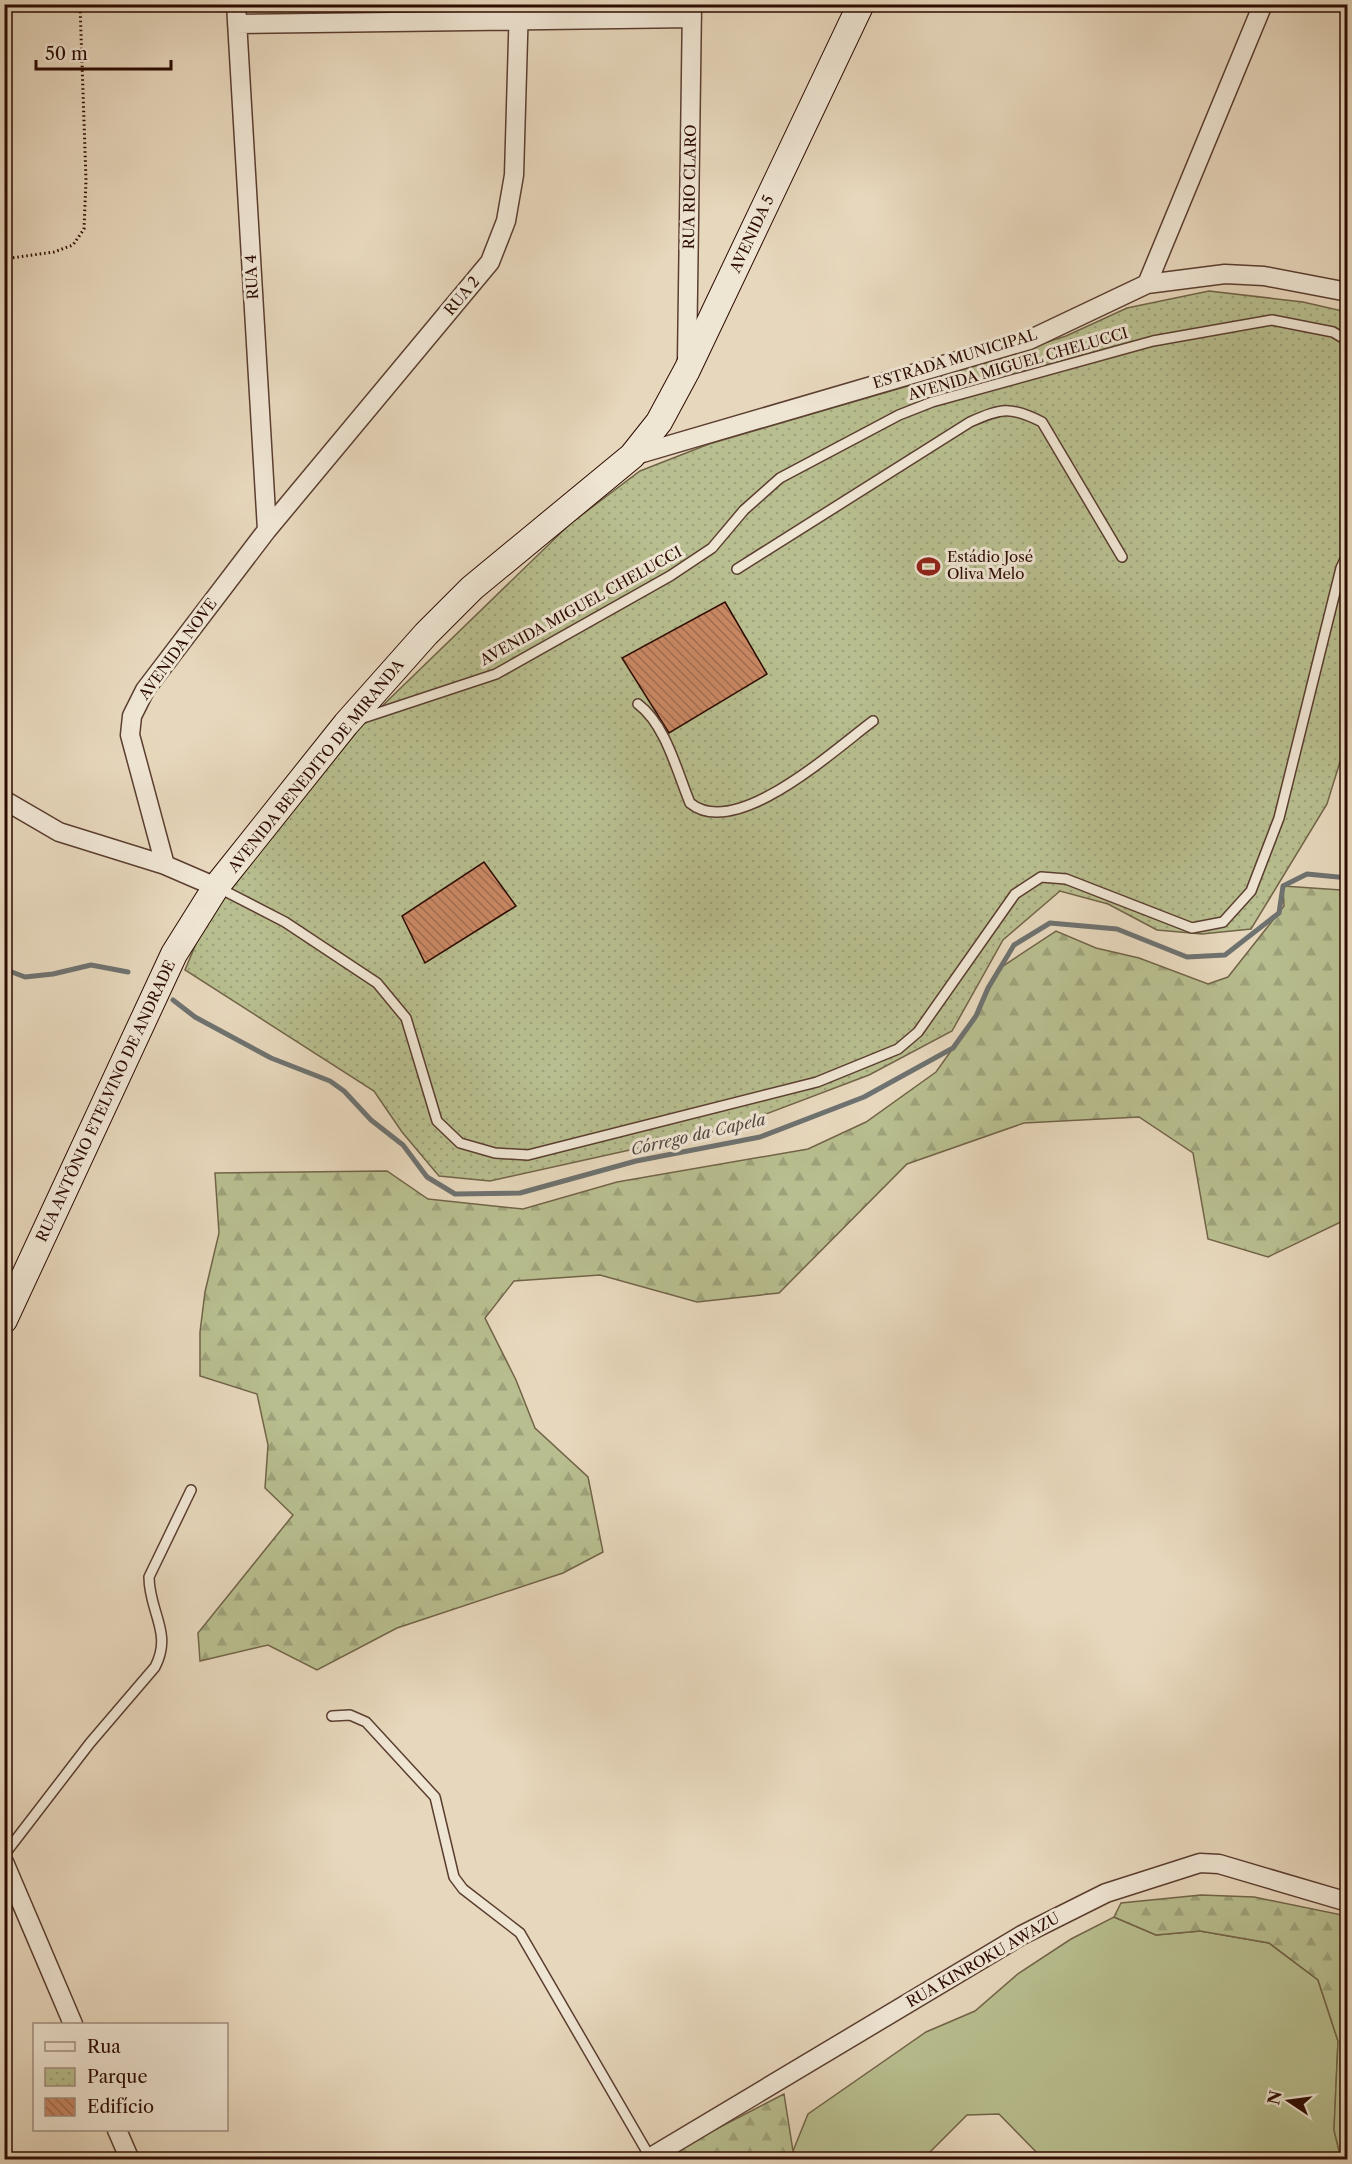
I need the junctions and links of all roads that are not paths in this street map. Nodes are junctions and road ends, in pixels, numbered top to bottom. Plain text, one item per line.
1 (236, 4) edge
2 (861, 4) edge
3 (1263, 4) edge
4 (692, 11) edge
5 (519, 12) edge
6 (237, 24) junction
7 (1147, 285) junction
8 (1347, 292) edge
9 (1347, 340) edge
10 (687, 370) junction
11 (632, 456) junction
12 (267, 530) junction
13 (1347, 553) edge
14 (1122, 557) dead end
15 (737, 569) dead end
16 (638, 704) dead end
17 (873, 721) dead end
18 (346, 724) junction
19 (4, 800) edge
20 (165, 866) junction
21 (216, 887) junction
22 (4, 1320) edge
23 (191, 1491) dead end
24 (332, 1716) dead end
25 (6, 1866) edge
26 (1347, 1902) edge
27 (72, 2023) edge
28 (117, 2131) edge
29 (648, 2158) edge
30 (130, 2160) edge

1 - 6 street, RUA 4
2 - 10 street, AVENIDA 5
3 - 7 street
4 - 5 street
4 - 10 street, RUA RIO CLARO
5 - 6 street
5 - 12 street, RUA 2
6 - 12 street, RUA 4
7 - 8 street, ESTRADA MUNICIPAL
7 - 11 street, ESTRADA MUNICIPAL
9 - 18 lane, AVENIDA MIGUEL CHELUCCI
10 - 11 street, AVENIDA 5
11 - 18 street, AVENIDA BENEDITO DE MIRANDA
12 - 20 street, AVENIDA NOVE
13 - 21 lane
14 - 15 lane
16 - 17 lane
18 - 21 street, AVENIDA BENEDITO DE MIRANDA
19 - 20 street
20 - 21 street
21 - 22 street, RUA ANTÔNIO ETELVINO DE ANDRADE
23 - 25 lane
24 - 29 lane
25 - 27 street
26 - 29 street, RUA KINROKU AWAZU
28 - 30 street

